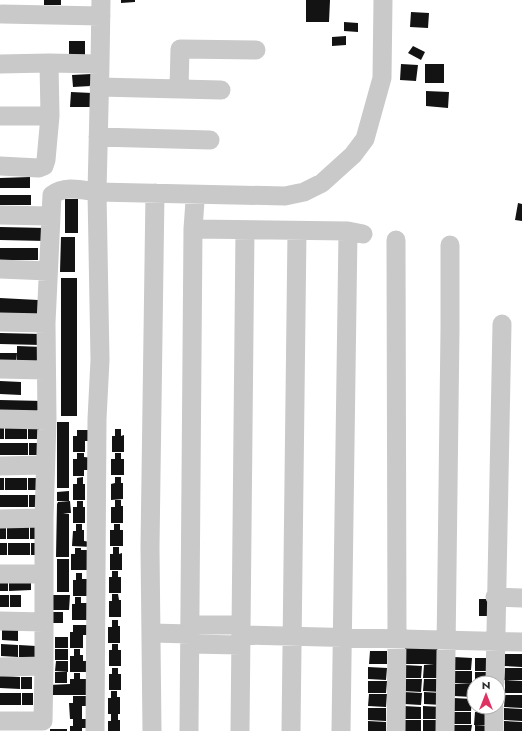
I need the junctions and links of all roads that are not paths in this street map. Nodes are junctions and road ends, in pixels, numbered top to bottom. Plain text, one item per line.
1 (383, 0) edge
2 (101, 8) edge
3 (2, 14) dead end
4 (256, 50) dead end
5 (49, 63) junction
6 (0, 64) edge
7 (100, 64) junction
8 (99, 87) junction
9 (179, 89) junction
10 (220, 90) dead end
11 (0, 116) edge
12 (50, 116) junction
13 (98, 137) junction
14 (210, 140) dead end
15 (0, 166) edge
16 (97, 192) junction
17 (155, 193) junction
18 (195, 201) dead end
19 (0, 215) edge
20 (50, 216) junction
21 (193, 229) junction
22 (245, 230) junction
23 (297, 231) junction
24 (396, 240) dead end
25 (450, 245) dead end
26 (0, 269) edge
27 (48, 271) junction
28 (0, 322) edge
29 (46, 323) junction
30 (502, 324) dead end
31 (0, 369) edge
32 (45, 370) junction
33 (0, 419) edge
34 (47, 420) junction
35 (45, 465) junction
36 (0, 466) edge
37 (44, 518) junction
38 (0, 519) edge
39 (0, 574) edge
40 (44, 574) junction
41 (495, 597) junction
42 (522, 598) edge
43 (0, 621) edge
44 (44, 622) junction
45 (152, 633) junction
46 (190, 634) junction
47 (241, 635) junction
48 (292, 637) junction
49 (342, 638) junction
50 (397, 639) junction
51 (446, 641) junction
52 (495, 642) junction
53 (522, 642) edge
54 (44, 666) junction
55 (0, 667) edge
56 (495, 675) edge
57 (494, 715) edge
58 (0, 720) edge
59 (43, 726) edge
60 (95, 731) edge
61 (152, 731) edge
62 (189, 731) edge
63 (240, 731) edge
64 (291, 731) edge
65 (341, 731) edge
66 (396, 731) edge
67 (445, 731) edge
68 (494, 731) edge

1 - 17 street
2 - 3 street
2 - 7 street
4 - 9 street
5 - 6 street
5 - 7 street
5 - 12 street
7 - 8 street
8 - 9 street
8 - 13 street
9 - 10 street
11 - 12 street
12 - 15 street
13 - 14 street
13 - 16 street
16 - 17 street
16 - 20 street
16 - 60 street
17 - 45 street
18 - 21 street
19 - 20 street
20 - 27 street
21 - 22 street
21 - 46 street
22 - 23 street
22 - 47 street
23 - 48 street
23 - 49 street
24 - 50 street
25 - 51 street
26 - 27 street
27 - 29 street
28 - 29 street
29 - 32 street
30 - 41 street
31 - 32 street
32 - 34 street
33 - 34 street
34 - 35 street
35 - 36 street
35 - 37 street
37 - 38 street
37 - 40 street
39 - 40 street
40 - 44 street
41 - 42 street
41 - 52 street
43 - 44 street
44 - 54 street
45 - 46 street
45 - 61 street
46 - 47 street
46 - 62 street
47 - 48 street
47 - 63 street
48 - 49 street
48 - 64 street
49 - 50 street
49 - 65 street
50 - 51 street
50 - 66 street
51 - 52 street
51 - 67 street
52 - 53 street
52 - 56 street
54 - 55 street
54 - 59 street
57 - 68 street
58 - 59 street

